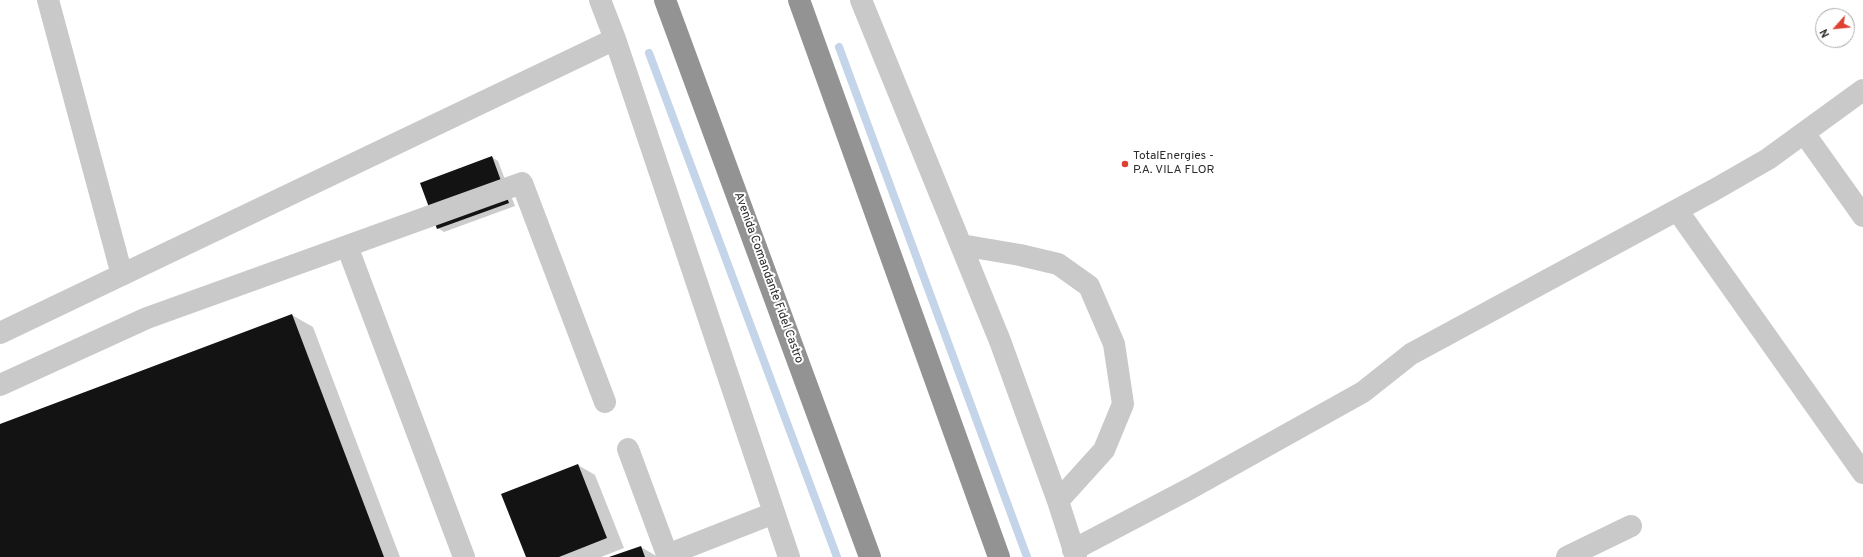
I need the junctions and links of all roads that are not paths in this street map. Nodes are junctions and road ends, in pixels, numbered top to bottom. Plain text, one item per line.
1 (48, 0) edge
2 (600, 0) edge
3 (666, 0) edge
4 (799, 0) edge
5 (862, 0) edge
6 (615, 39) junction
7 (1863, 90) edge
8 (1804, 133) junction
9 (1677, 210) junction
10 (1863, 216) edge
11 (961, 245) junction
12 (347, 246) junction
13 (122, 275) junction
14 (0, 334) edge
15 (0, 385) edge
16 (605, 402) dead end
17 (628, 449) dead end
18 (1863, 473) edge
19 (1058, 501) junction
20 (774, 513) junction
21 (1631, 526) dead end
22 (1074, 554) edge
23 (668, 556) edge
24 (464, 557) edge
25 (789, 557) edge
26 (870, 557) edge
27 (999, 557) edge
28 (1566, 557) edge

1 - 13 street
2 - 6 street
3 - 26 highway, Avenida Comandante Fidel Castro
4 - 27 highway
5 - 11 street
6 - 13 street
6 - 20 street
7 - 8 street
8 - 9 street
8 - 10 street
9 - 18 street
9 - 22 street
11 - 19 street
11 - 19 street
12 - 15 street
12 - 16 street
12 - 24 street
13 - 14 street
17 - 23 street
19 - 22 street
20 - 23 street
20 - 25 street
21 - 28 street

